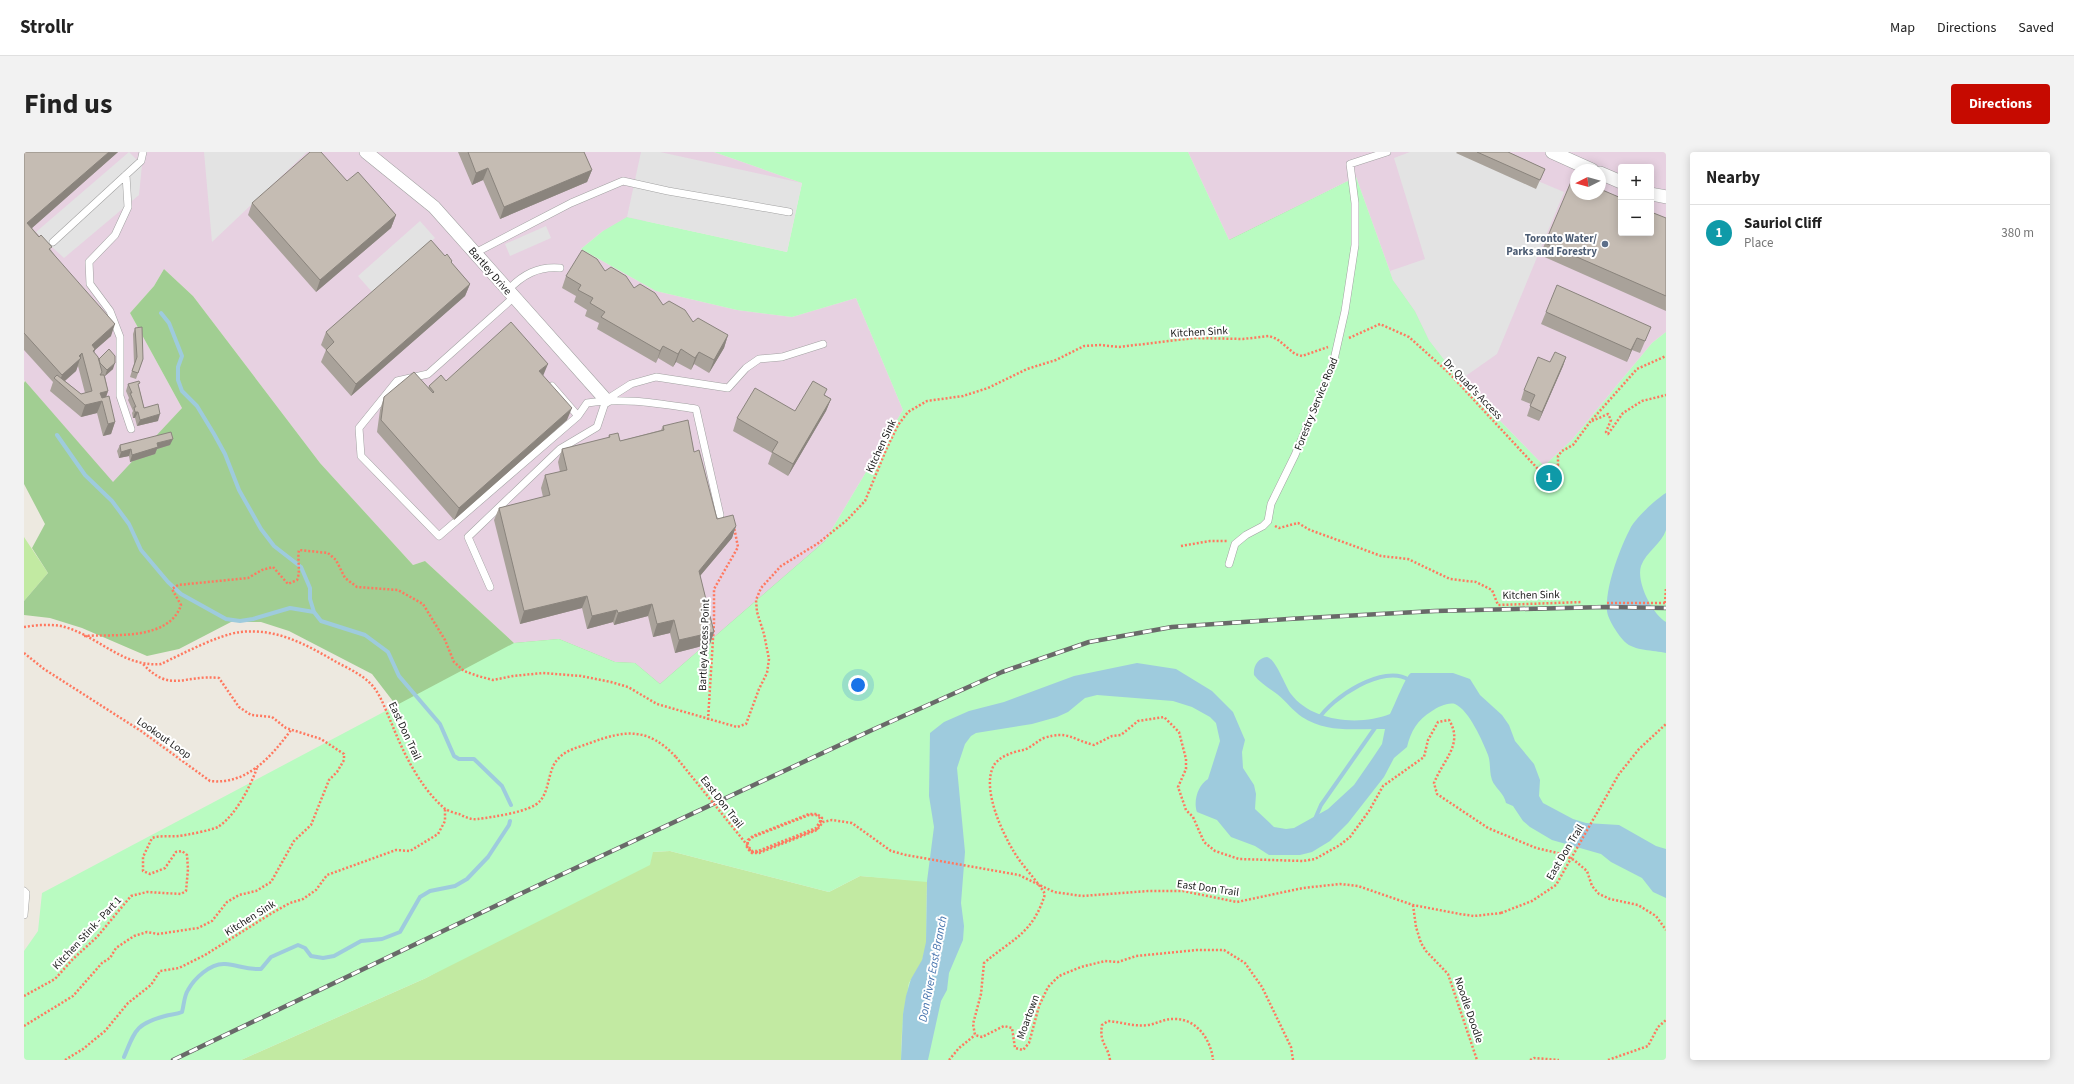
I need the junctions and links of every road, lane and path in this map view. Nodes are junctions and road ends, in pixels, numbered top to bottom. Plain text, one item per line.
1 (143, 152) edge
2 (366, 152) edge
3 (1387, 152) edge
4 (1552, 152) edge
5 (1579, 164) edge
6 (126, 175) junction
7 (1606, 176) edge
8 (1618, 181) edge
9 (1654, 195) edge
10 (1666, 197) edge
11 (789, 212) dead end
12 (53, 242) dead end
13 (474, 253) junction
14 (560, 268) dead end
15 (510, 294) junction
16 (1338, 343) junction
17 (823, 344) dead end
18 (1666, 356) edge
19 (552, 386) edge
20 (1666, 395) edge
21 (606, 400) junction
22 (578, 416) junction
23 (1590, 422) junction
24 (131, 429) dead end
25 (720, 515) joint
26 (1270, 517) junction
27 (1238, 541) junction
28 (1181, 546) dead end
29 (1229, 564) dead end
30 (490, 587) dead end
31 (1666, 588) edge
32 (1582, 602) dead end
33 (1607, 603) dead end
34 (1665, 604) edge
35 (24, 627) edge
36 (84, 636) junction
37 (24, 653) edge
38 (143, 664) junction
39 (708, 720) junction
40 (1666, 724) edge
41 (291, 730) junction
42 (257, 768) junction
43 (445, 809) junction
44 (1039, 884) junction
45 (24, 891) edge
46 (1413, 904) junction
47 (24, 915) edge
48 (1666, 930) edge
49 (24, 996) edge
50 (1666, 1020) edge
51 (24, 1026) edge
52 (975, 1035) junction
53 (65, 1060) edge
54 (949, 1060) edge
55 (1110, 1060) edge
56 (1214, 1060) edge
57 (1293, 1060) edge
58 (1477, 1060) edge
59 (1530, 1060) edge
60 (1559, 1060) edge
61 (1608, 1060) edge

1 - 6 lane
2 - 13 street, Bartley Drive
3 - 16 lane, Forestry Service Road
4 - 5 street
6 - 12 lane
6 - 24 lane
7 - 8 street
9 - 10 street
11 - 13 lane
13 - 15 street, Bartley Drive
14 - 15 lane
15 - 21 street, Bartley Drive
15 - 22 lane
16 - 23 path, Dr. Quad's Access
16 - 26 lane, Forestry Service Road
16 - 39 path, Kitchen Sink
17 - 21 lane
18 - 23 path
19 - 22 lane
20 - 23 path
21 - 22 lane
21 - 25 lane
21 - 30 lane
25 - 39 path, Bartley Access Point
26 - 27 lane
26 - 32 path, Kitchen Sink
27 - 28 path
27 - 29 lane
31 - 34 path
33 - 34 path
35 - 36 path, East Don Trail
36 - 38 path, East Don Trail
36 - 39 path
37 - 42 path, Lookout Loop
38 - 41 path
38 - 43 path, East Don Trail
40 - 46 path, East Don Trail, bridge
41 - 42 path, Lookout Loop
41 - 51 path
42 - 49 path, Kitchen Stink - Part 1
43 - 44 path, East Don Trail, bridge
43 - 53 path, Kitchen Sink
44 - 46 path, East Don Trail
44 - 48 path
44 - 52 path
45 - 47 lane
46 - 58 path, Noodle Doodle
50 - 61 path
52 - 54 path
52 - 57 path, Moartown
55 - 56 path
59 - 60 path

